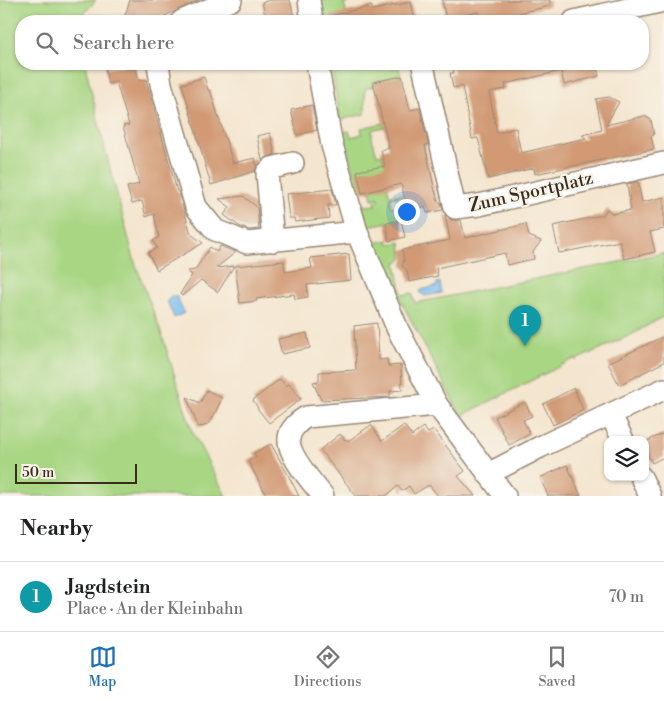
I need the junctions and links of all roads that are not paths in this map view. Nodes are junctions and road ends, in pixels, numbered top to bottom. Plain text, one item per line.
1 (231, 0) edge
2 (309, 0) edge
3 (664, 1) edge
4 (196, 15) edge
5 (311, 15) edge
6 (601, 15) edge
7 (159, 70) edge
8 (318, 70) edge
9 (424, 70) edge
10 (293, 163) dead end
11 (664, 163) edge
12 (357, 232) junction
13 (273, 241) junction
14 (664, 389) edge
15 (437, 405) junction
16 (611, 415) junction
17 (621, 436) edge
18 (488, 474) junction
19 (643, 481) edge
20 (323, 496) edge
21 (505, 496) edge
22 (650, 496) edge

1 - 4 street
2 - 5 street
3 - 6 street
7 - 13 street
8 - 12 street
9 - 11 street, Zum Sportplatz
10 - 13 street
12 - 13 street
12 - 15 street
14 - 16 street
15 - 18 street
15 - 20 street
16 - 17 street
16 - 18 street
18 - 21 street
19 - 22 street

